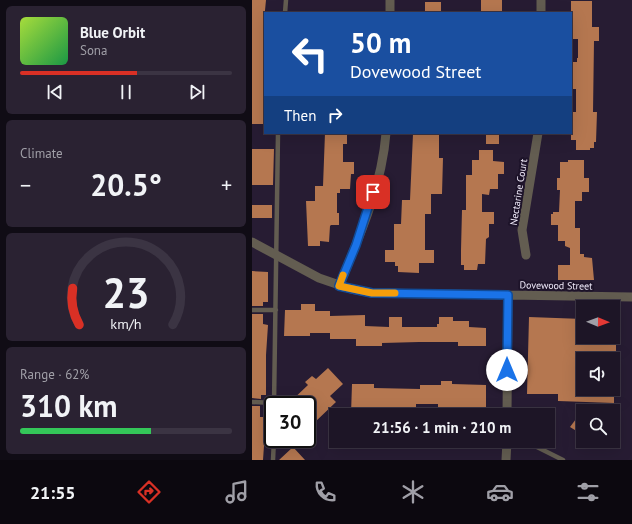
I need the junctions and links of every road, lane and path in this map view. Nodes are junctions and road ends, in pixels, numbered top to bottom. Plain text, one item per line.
1 (286, 0) edge
2 (390, 0) edge
3 (541, 0) edge
4 (285, 12) edge
5 (390, 12) edge
6 (541, 12) edge
7 (278, 134) edge
8 (386, 134) edge
9 (538, 134) edge
10 (252, 242) edge
11 (277, 255) junction
12 (526, 255) dead end
13 (339, 286) junction
14 (508, 295) junction
15 (632, 298) edge
16 (252, 310) edge
17 (276, 310) junction
18 (274, 396) edge
19 (252, 402) edge
20 (264, 403) edge
21 (507, 408) edge
22 (274, 448) edge
23 (507, 448) edge
24 (539, 448) edge
25 (273, 460) edge
26 (506, 460) edge
27 (563, 460) edge

1 - 4 lane
2 - 5 street
3 - 6 street
7 - 11 lane
8 - 13 street
9 - 12 street, Nectarine Court
10 - 11 street, Dovewood Street
11 - 13 street, Dovewood Street
11 - 17 lane
13 - 14 street, Dovewood Street
14 - 15 street, Dovewood Street
14 - 21 street
16 - 17 lane
17 - 18 lane
19 - 20 lane
22 - 25 lane
23 - 26 street
24 - 27 lane

